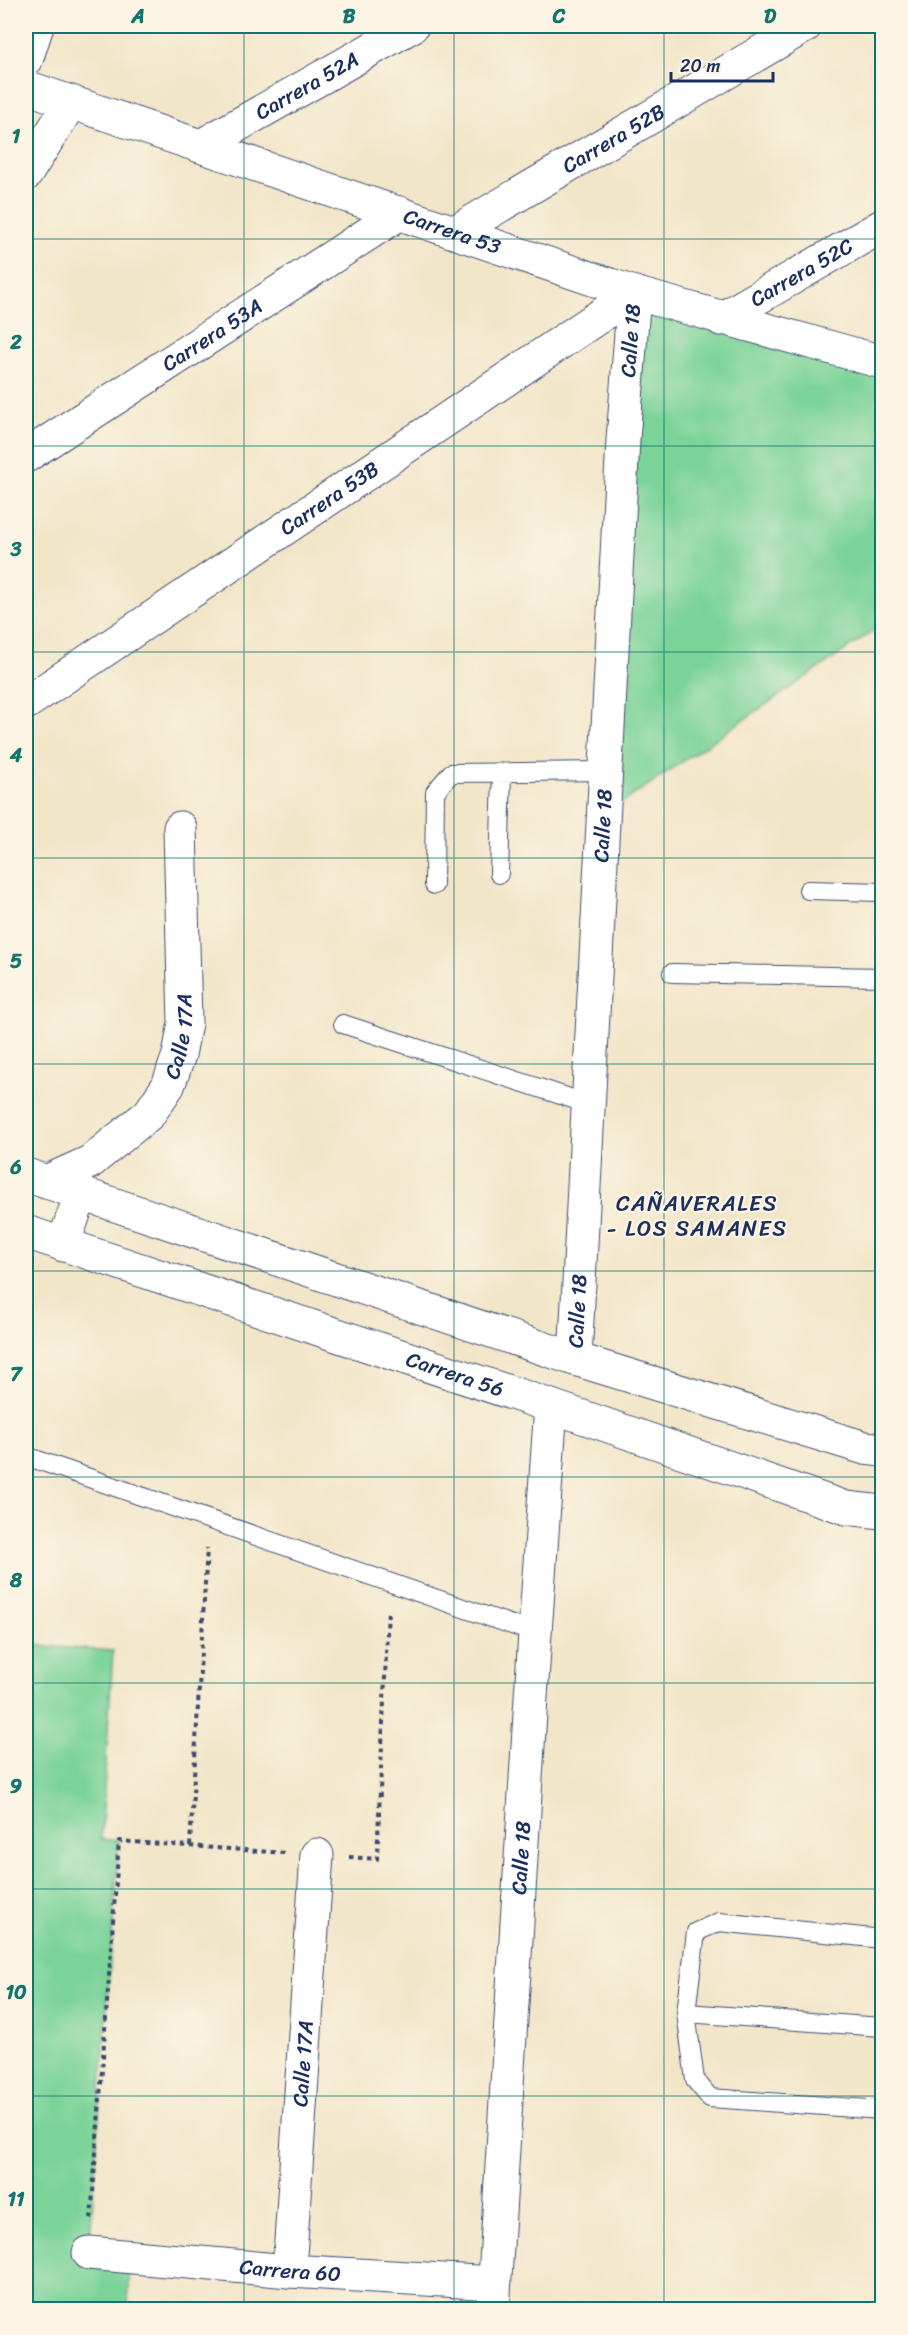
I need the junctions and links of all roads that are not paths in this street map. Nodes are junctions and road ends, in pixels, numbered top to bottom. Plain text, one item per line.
1 (37, 26) edge
2 (412, 26) edge
3 (805, 26) edge
4 (26, 60) edge
5 (26, 87) edge
6 (71, 102) junction
7 (201, 146) junction
8 (26, 174) edge
9 (400, 213) junction
10 (882, 226) edge
11 (455, 232) junction
12 (634, 293) junction
13 (721, 319) junction
14 (882, 362) edge
15 (26, 450) edge
16 (26, 456) edge
17 (26, 466) edge
18 (26, 703) edge
19 (605, 771) junction
20 (502, 773) junction
21 (180, 828) dead end
22 (499, 874) dead end
23 (434, 885) dead end
24 (808, 890) dead end
25 (882, 892) edge
26 (672, 973) dead end
27 (882, 977) edge
28 (343, 1024) dead end
29 (588, 1104) junction
30 (36, 1179) edge
31 (81, 1194) junction
32 (26, 1232) edge
33 (63, 1245) junction
34 (575, 1359) junction
35 (551, 1406) junction
36 (882, 1450) edge
37 (26, 1456) edge
38 (882, 1512) edge
39 (535, 1633) junction
40 (317, 1855) road end
41 (882, 1939) edge
42 (686, 2013) junction
43 (882, 2027) edge
44 (882, 2110) edge
45 (89, 2253) road end
46 (289, 2271) junction
47 (493, 2296) edge

1 - 4 street
2 - 7 street, Carrera 52A
3 - 11 street, Carrera 52B
5 - 6 street, Carrera 53
6 - 7 street, Carrera 53
6 - 8 street
7 - 9 street, Carrera 53
9 - 11 street, Carrera 53
9 - 16 street, Carrera 53A
10 - 13 street, Carrera 52C
11 - 12 street, Carrera 53
12 - 13 street, Carrera 53
12 - 18 street, Carrera 53B
12 - 19 street, Calle 18
13 - 14 street, Carrera 53
15 - 16 street
16 - 17 street
19 - 20 lane
19 - 29 street, Calle 18
20 - 22 lane
20 - 23 lane
21 - 30 street, Calle 17A
24 - 25 lane
26 - 27 lane
28 - 29 lane
29 - 34 street, Calle 18
30 - 31 street
31 - 33 street
31 - 34 street
32 - 33 street, Carrera 56
33 - 35 street, Carrera 56
34 - 36 street
35 - 38 street, Carrera 56
35 - 39 street, Calle 18
37 - 39 lane
39 - 47 street, Calle 18
40 - 46 street, Calle 17A
41 - 42 lane
42 - 43 lane
42 - 44 lane
45 - 46 street, Carrera 60
46 - 47 street, Carrera 60

